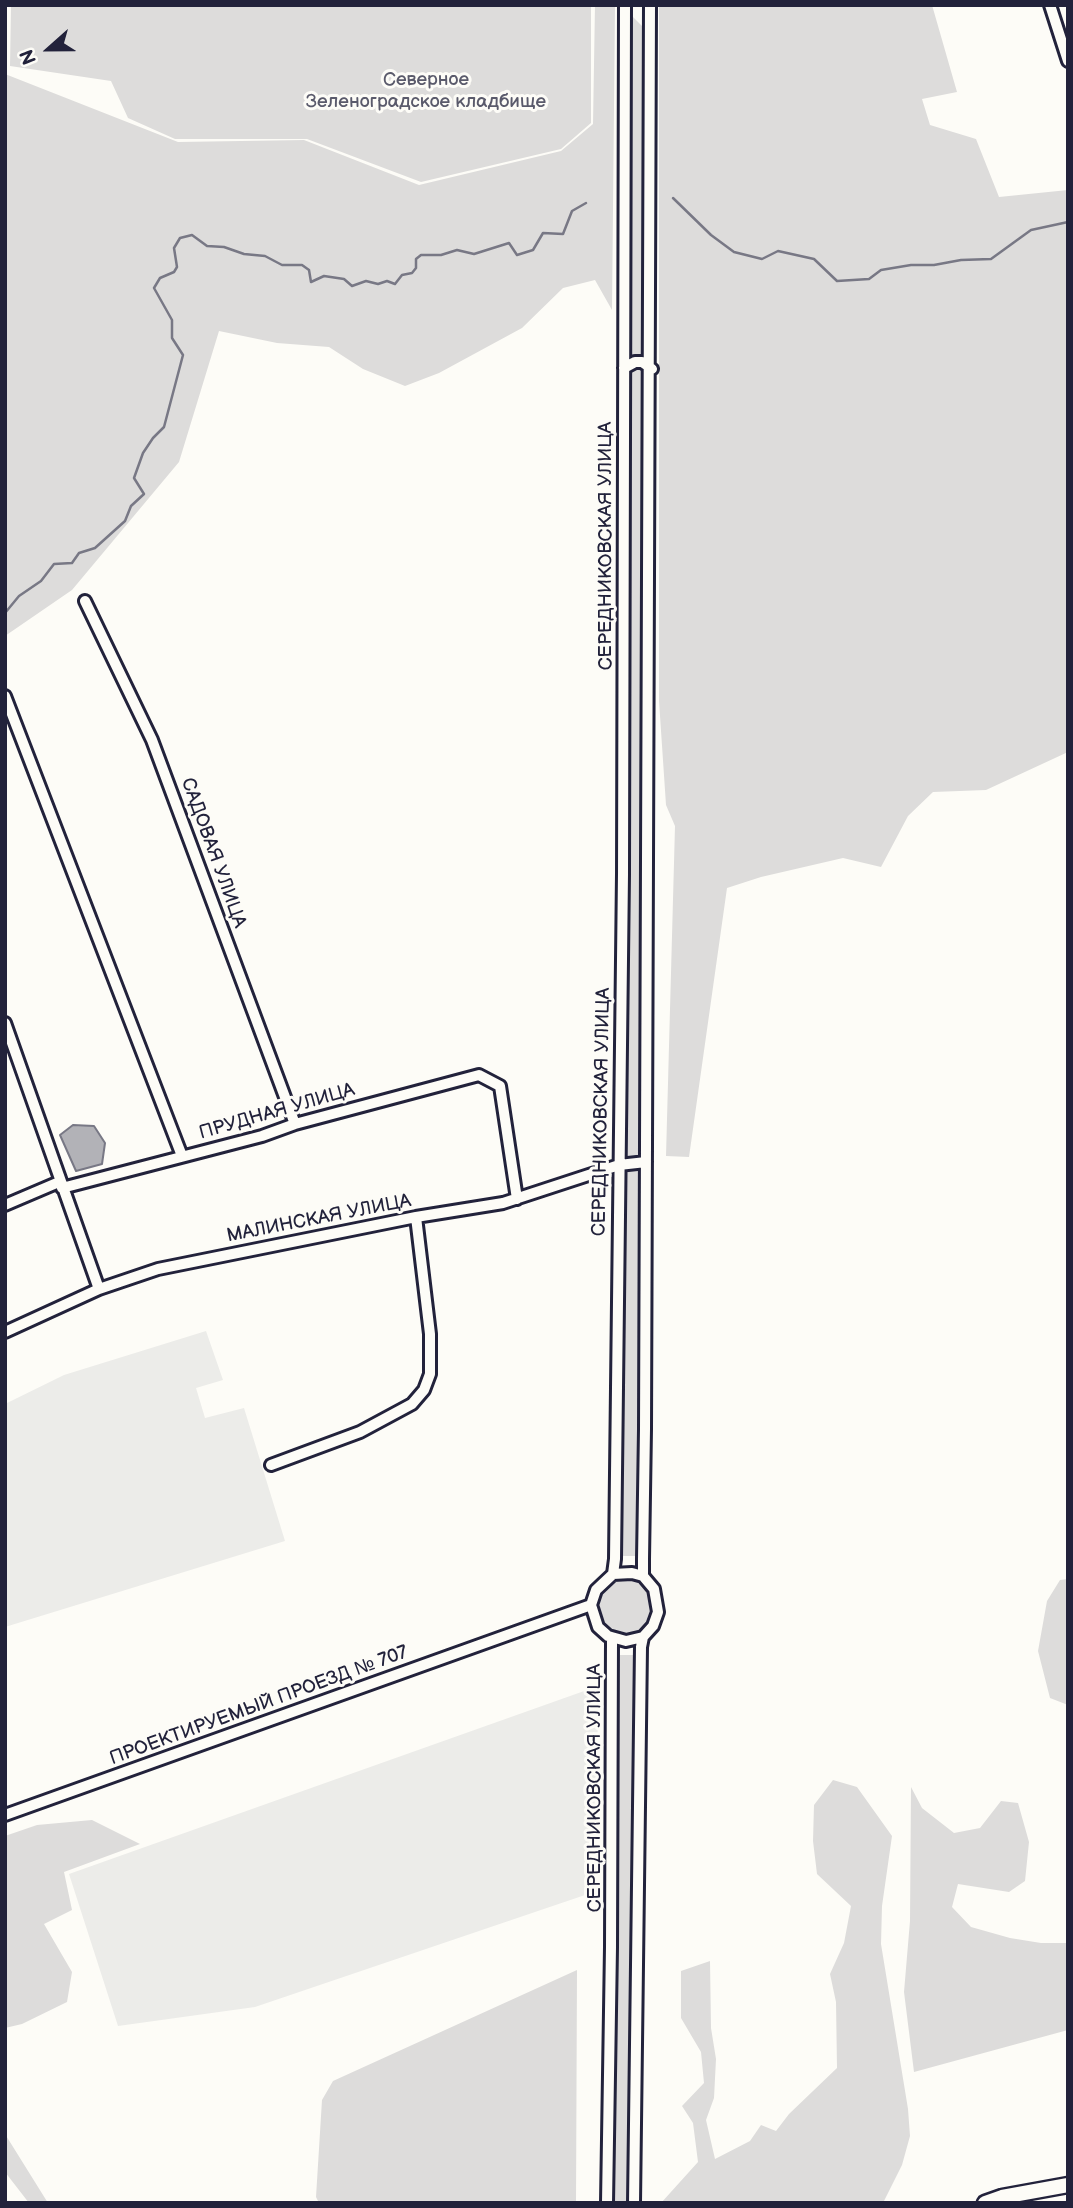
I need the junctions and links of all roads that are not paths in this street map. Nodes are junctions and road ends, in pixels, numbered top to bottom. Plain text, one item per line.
1 (625, 5) edge
2 (650, 5) edge
3 (1050, 5) edge
4 (1068, 61) edge
5 (649, 366) junction
6 (624, 368) junction
7 (85, 601) dead end
8 (5, 696) edge
9 (5, 1023) edge
10 (11, 1055) edge
11 (295, 1124) junction
12 (181, 1156) junction
13 (646, 1162) junction
14 (619, 1165) junction
15 (61, 1185) junction
16 (517, 1199) junction
17 (5, 1205) edge
18 (416, 1217) junction
19 (99, 1289) junction
20 (5, 1332) edge
21 (271, 1465) dead end
22 (613, 1574) junction
23 (643, 1576) junction
24 (591, 1605) junction
25 (643, 1637) junction
26 (612, 1638) junction
27 (5, 1815) edge
28 (1068, 2185) edge
29 (607, 2203) edge
30 (634, 2203) edge
31 (985, 2203) edge

1 - 6 street, СЕРЕДНИКОВСКАЯ УЛИЦА
2 - 5 street
3 - 4 street
5 - 6 street
5 - 13 street
6 - 14 street, СЕРЕДНИКОВСКАЯ УЛИЦА
7 - 11 street, САДОВАЯ УЛИЦА
8 - 12 street
9 - 10 street
10 - 15 street
11 - 12 street, ПРУДНАЯ УЛИЦА
11 - 16 street, ПРУДНАЯ УЛИЦА
12 - 15 street, ПРУДНАЯ УЛИЦА
13 - 14 street, МАЛИНСКАЯ УЛИЦА
13 - 23 street
14 - 16 street, МАЛИНСКАЯ УЛИЦА
14 - 22 street, СЕРЕДНИКОВСКАЯ УЛИЦА
15 - 17 street, ПРУДНАЯ УЛИЦА
15 - 19 street
16 - 18 street, МАЛИНСКАЯ УЛИЦА
18 - 19 street, МАЛИНСКАЯ УЛИЦА
18 - 21 street
19 - 20 street, МАЛИНСКАЯ УЛИЦА
22 - 23 street
22 - 24 street
23 - 25 street
24 - 26 street, СЕРЕДНИКОВСКАЯ УЛИЦА
24 - 27 street, ПРОЕКТИРУЕМЫЙ ПРОЕЗД № 707
25 - 26 street
25 - 30 street
26 - 29 street, СЕРЕДНИКОВСКАЯ УЛИЦА
28 - 31 main road

